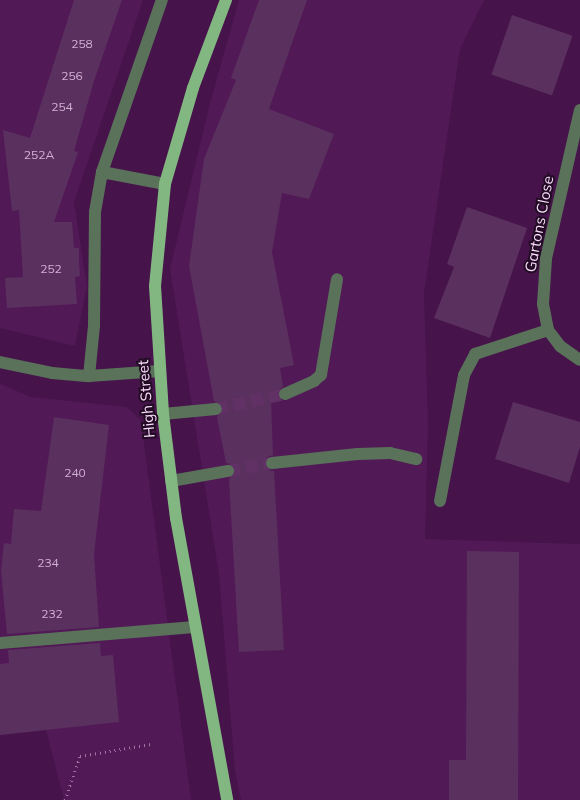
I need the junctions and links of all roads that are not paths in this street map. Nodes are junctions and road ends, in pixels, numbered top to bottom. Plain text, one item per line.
1 (162, 0) edge
2 (226, 0) edge
3 (580, 110) edge
4 (102, 172) junction
5 (165, 184) junction
6 (337, 280) dead end
7 (548, 330) junction
8 (580, 360) edge
9 (0, 362) edge
10 (160, 371) junction
11 (89, 376) junction
12 (285, 394) tunnel mouth
13 (216, 409) tunnel mouth
14 (164, 414) junction
15 (416, 459) dead end
16 (272, 463) tunnel mouth
17 (228, 472) tunnel mouth
18 (171, 481) junction
19 (440, 501) dead end
20 (194, 627) junction
21 (0, 643) edge
22 (227, 800) edge

1 - 4 street
2 - 5 main road, High Street
3 - 7 street, Gartons Close
4 - 5 street
4 - 11 street
5 - 10 main road, High Street
6 - 12 street
7 - 8 street, Gartons Close
7 - 19 street
9 - 11 street
10 - 11 street
10 - 14 main road, High Street
13 - 14 street
14 - 18 main road, High Street
15 - 16 street
17 - 18 street
18 - 20 main road, High Street
20 - 21 street
20 - 22 main road, High Street

